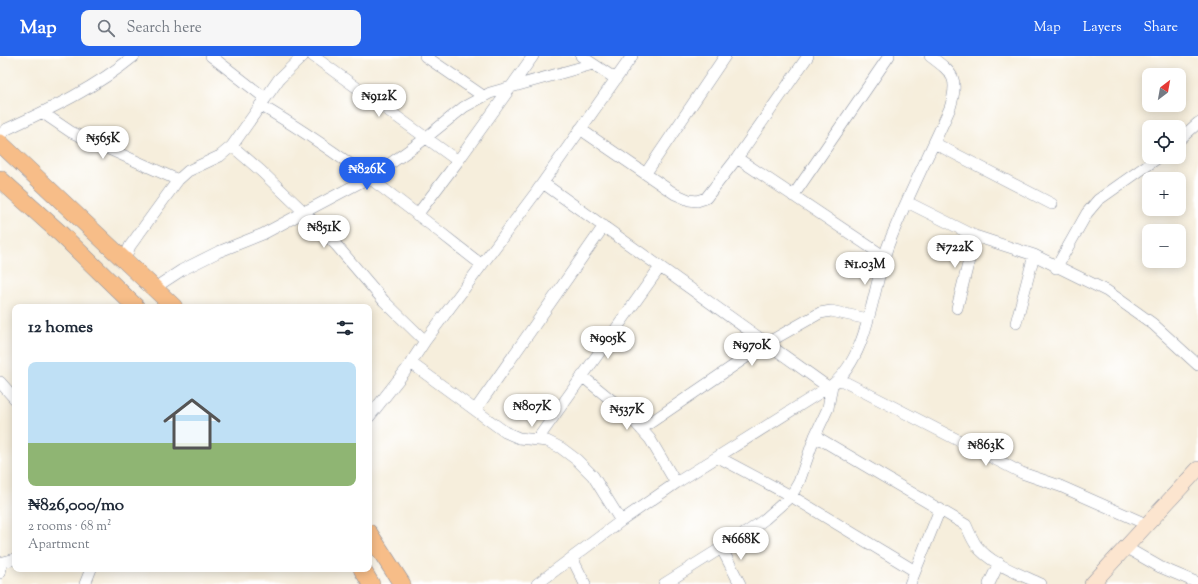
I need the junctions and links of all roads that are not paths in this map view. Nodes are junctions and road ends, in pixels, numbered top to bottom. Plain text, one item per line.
1 (134, 56) edge
2 (211, 56) edge
3 (303, 56) edge
4 (313, 56) edge
5 (425, 56) edge
6 (533, 56) edge
7 (581, 56) edge
8 (632, 56) edge
9 (725, 56) edge
10 (808, 56) edge
11 (889, 56) edge
12 (930, 56) edge
13 (592, 64) junction
14 (616, 79) junction
15 (509, 88) junction
16 (483, 96) junction
17 (263, 102) junction
18 (43, 112) junction
19 (1198, 123) edge
20 (580, 130) junction
21 (1186, 134) edge
22 (0, 135) edge
23 (426, 138) junction
24 (0, 143) edge
25 (934, 143) junction
26 (232, 146) junction
27 (737, 158) junction
28 (458, 160) junction
29 (1149, 164) edge
30 (646, 173) junction
31 (369, 178) junction
32 (0, 179) edge
33 (178, 180) junction
34 (543, 183) junction
35 (793, 196) junction
36 (907, 202) junction
37 (1052, 204) dead end
38 (304, 212) junction
39 (417, 214) junction
40 (604, 226) junction
41 (975, 236) junction
42 (1034, 255) junction
43 (885, 257) junction
44 (125, 260) junction
45 (482, 264) junction
46 (660, 267) junction
47 (1056, 268) junction
48 (157, 290) junction
49 (133, 304) edge
50 (171, 304) edge
51 (957, 308) dead end
52 (868, 320) junction
53 (1016, 323) dead end
54 (425, 341) junction
55 (767, 343) junction
56 (411, 363) junction
57 (1198, 365) edge
58 (582, 376) junction
59 (0, 382) edge
60 (833, 384) junction
61 (12, 396) edge
62 (476, 409) junction
63 (372, 413) edge
64 (641, 429) junction
65 (815, 436) junction
66 (537, 440) junction
67 (718, 457) junction
68 (1198, 469) edge
69 (676, 482) junction
70 (791, 496) junction
71 (940, 509) junction
72 (621, 521) junction
73 (1146, 524) junction
74 (372, 538) edge
75 (1125, 547) junction
76 (722, 549) junction
77 (572, 558) junction
78 (12, 561) edge
79 (999, 564) junction
80 (1, 567) edge
81 (916, 571) junction
82 (90, 572) edge
83 (364, 572) edge
84 (1191, 582) edge
85 (85, 584) edge
86 (371, 584) edge
87 (402, 584) edge
88 (538, 584) edge
89 (585, 584) edge
90 (664, 584) edge
91 (740, 584) edge
92 (910, 584) edge
93 (989, 584) edge
94 (1040, 584) edge
95 (1092, 584) edge

1 - 18 street
2 - 17 street
3 - 17 street
4 - 23 street
5 - 16 street
6 - 15 street
7 - 13 street
8 - 14 street
9 - 30 street
10 - 27 street
11 - 35 street
12 - 25 street
13 - 14 street
13 - 15 street
14 - 20 street
15 - 16 street
15 - 28 street
16 - 23 street
17 - 26 street
17 - 31 street
18 - 22 street
18 - 33 street
19 - 21 street
20 - 30 street
20 - 34 street
23 - 28 street
23 - 31 street
24 - 44 main road
25 - 36 street
25 - 37 street
26 - 33 street
26 - 38 street
27 - 30 street
27 - 35 street
28 - 39 street
29 - 47 street
31 - 38 street
31 - 39 street
32 - 49 main road
33 - 44 street
34 - 40 street
34 - 45 street
35 - 43 street
36 - 41 street
36 - 43 street
38 - 48 street
38 - 54 street
39 - 45 street
40 - 46 street
40 - 62 street
41 - 42 street
41 - 51 street
42 - 47 street
42 - 53 street
43 - 52 street
44 - 48 main road
45 - 54 street
46 - 55 street
46 - 58 street
47 - 57 street
48 - 50 main road
52 - 55 street
52 - 60 street
54 - 56 street
55 - 60 street
55 - 64 street
56 - 62 street
56 - 63 street
58 - 64 street
58 - 66 street
59 - 61 street
60 - 65 street
60 - 67 street
60 - 73 street
62 - 66 street
64 - 69 street
65 - 70 street
65 - 71 street
66 - 72 street
67 - 69 street
67 - 70 street
68 - 73 street
69 - 72 street
70 - 76 street
70 - 81 street
71 - 79 street
71 - 81 street
72 - 77 street
73 - 75 street
74 - 87 main road
75 - 84 street
75 - 95 street
76 - 90 street
76 - 91 street
77 - 88 street
77 - 89 street
78 - 80 street
79 - 93 street
79 - 94 street
81 - 92 street
82 - 85 street
83 - 86 main road

